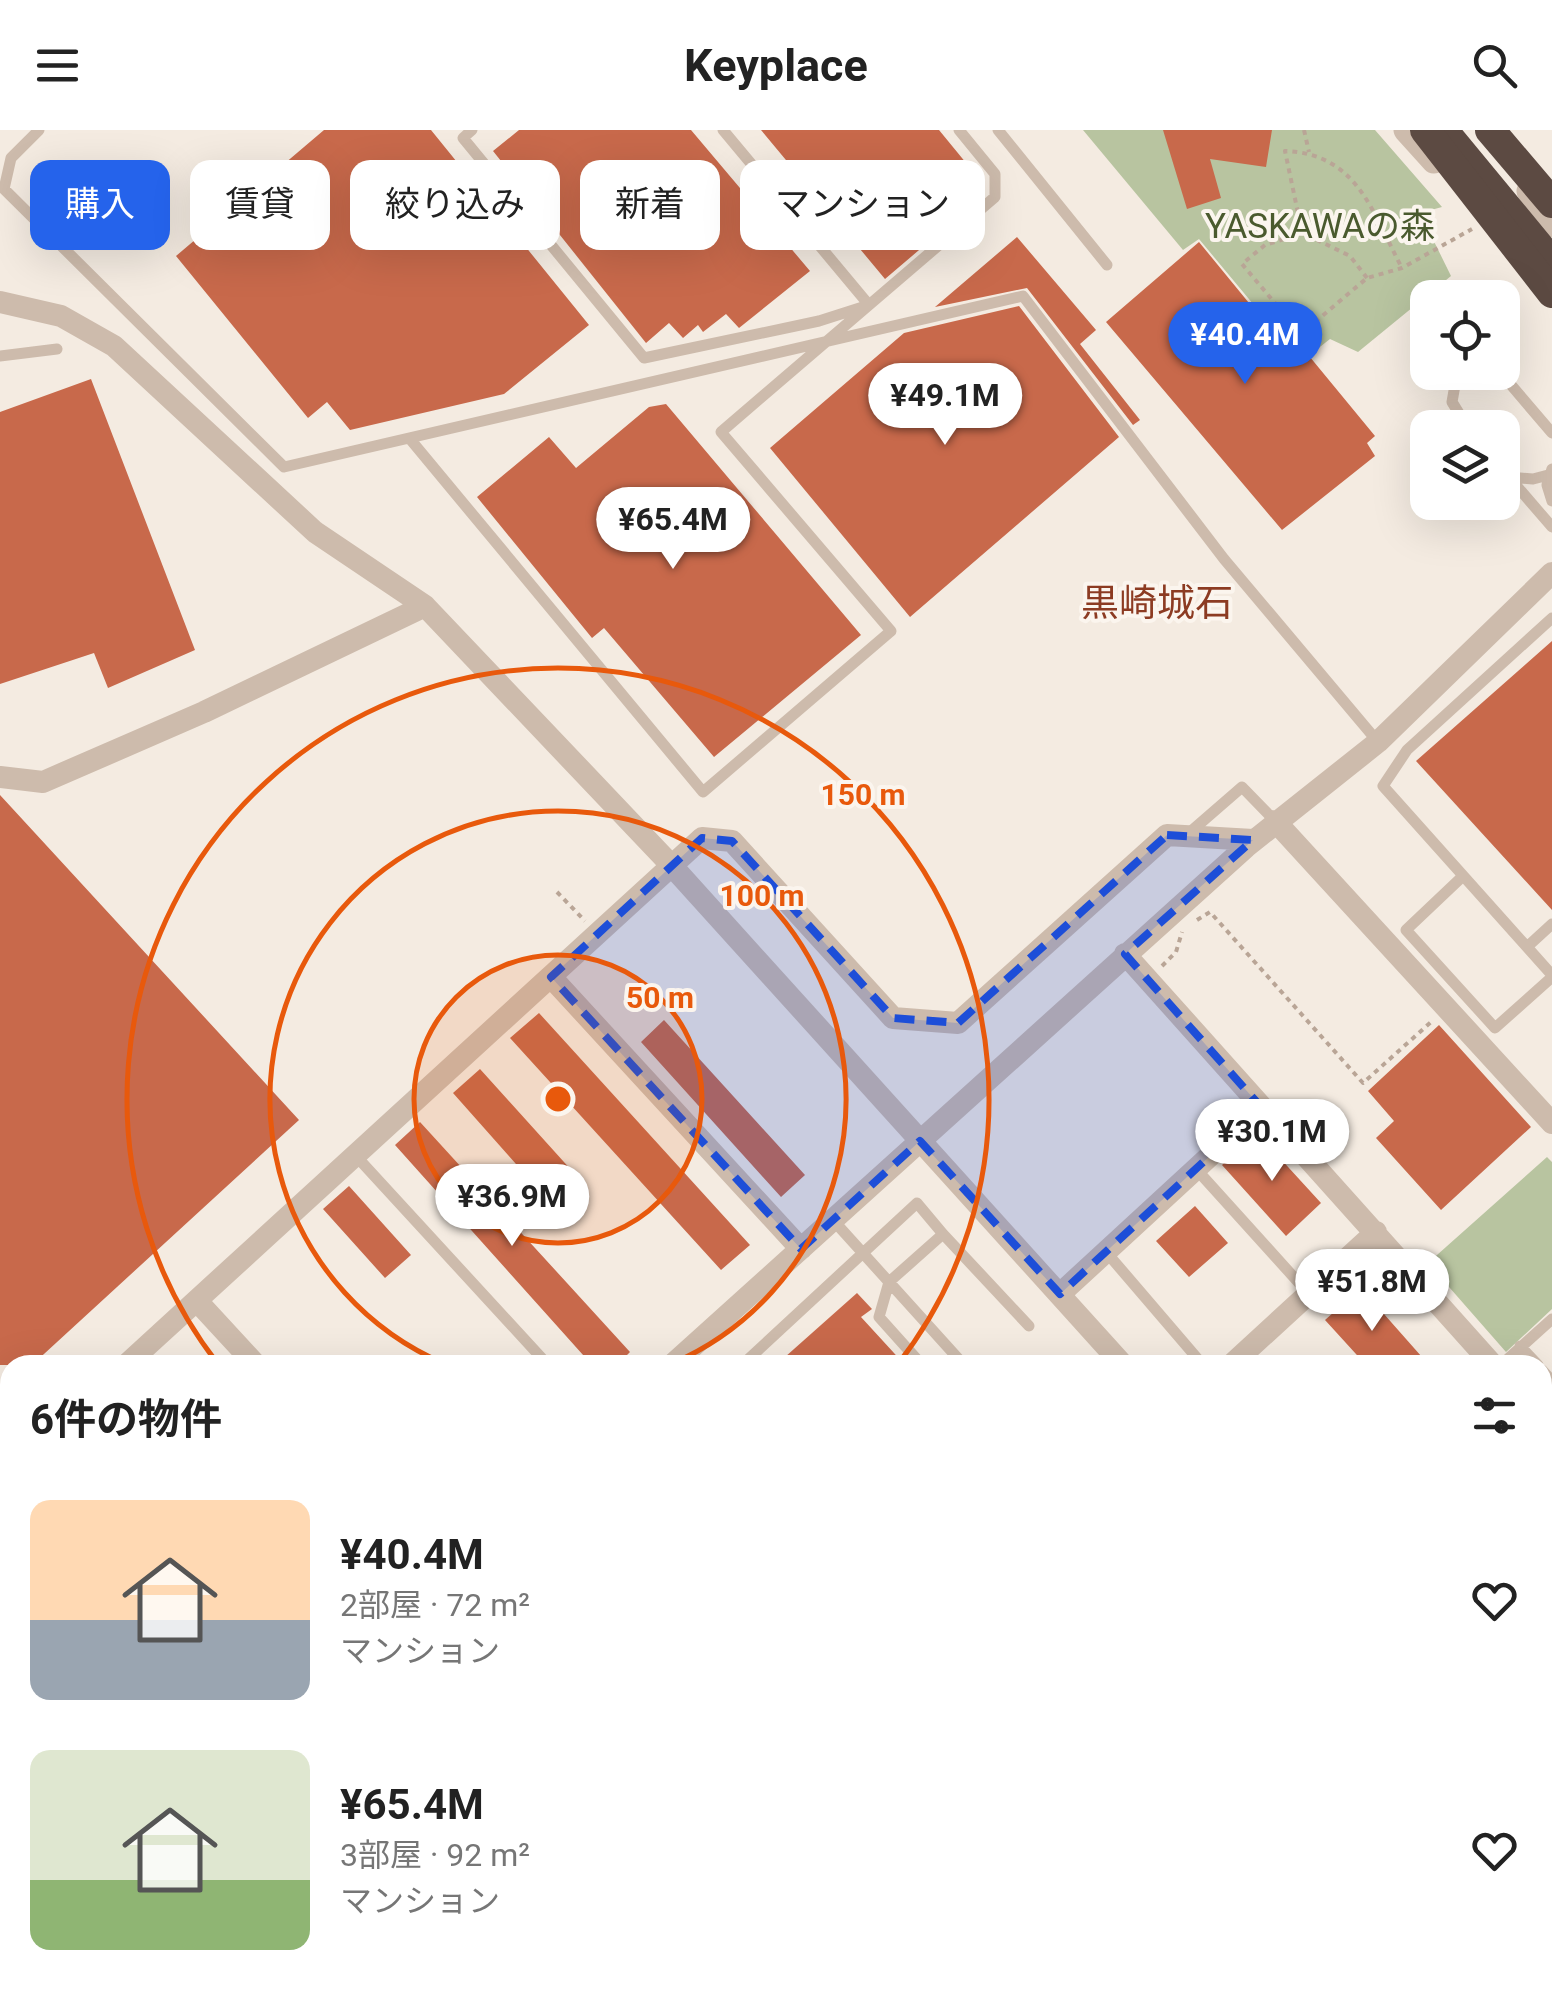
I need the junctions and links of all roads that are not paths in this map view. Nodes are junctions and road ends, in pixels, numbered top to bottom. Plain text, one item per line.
1 (39, 130) edge
2 (472, 130) edge
3 (723, 130) edge
4 (959, 130) edge
5 (998, 130) edge
6 (1406, 130) edge
7 (1425, 130) edge
8 (1443, 130) edge
9 (1466, 130) edge
10 (1487, 130) edge
11 (2, 185) edge
12 (1552, 204) edge
13 (1552, 226) edge
14 (1552, 235) edge
15 (1552, 262) edge
16 (1107, 265) dead end
17 (1552, 292) edge
18 (0, 302) edge
19 (870, 304) junction
20 (825, 343) junction
21 (57, 349) dead end
22 (0, 356) edge
23 (1515, 390) edge
24 (1552, 433) edge
25 (410, 439) junction
26 (1551, 472) edge
27 (1520, 476) edge
28 (1520, 490) edge
29 (1552, 501) edge
30 (1552, 528) edge
31 (1552, 573) edge
32 (425, 606) junction
33 (1552, 618) edge
34 (1378, 742) junction
35 (0, 777) edge
36 (1275, 822) junction
37 (1186, 836) junction
38 (1253, 840) junction
39 (672, 866) junction
40 (1463, 876) junction
41 (1552, 924) edge
42 (1527, 947) junction
43 (1124, 954) junction
44 (1552, 976) edge
45 (551, 977) junction
46 (1262, 1108) junction
47 (1552, 1123) edge
48 (920, 1141) junction
49 (356, 1156) junction
50 (1197, 1170) junction
51 (833, 1220) junction
52 (1376, 1232) junction
53 (942, 1234) junction
54 (800, 1249) junction
55 (862, 1252) junction
56 (1106, 1253) junction
57 (889, 1282) junction
58 (1060, 1294) junction
59 (1310, 1294) junction
60 (197, 1300) junction
61 (1552, 1319) edge
62 (1030, 1326) dead end
63 (1520, 1346) junction
64 (137, 1355) edge
65 (247, 1355) edge
66 (539, 1355) edge
67 (690, 1355) edge
68 (753, 1355) edge
69 (913, 1355) edge
70 (955, 1355) edge
71 (1114, 1355) edge
72 (1194, 1355) edge
73 (1242, 1355) edge
74 (1484, 1355) edge
75 (1511, 1355) edge
76 (1528, 1355) edge

1 - 11 lane
2 - 19 lane
3 - 19 lane
4 - 19 lane
5 - 16 lane
6 - 17 street
7 - 17 highway, bridge
8 - 15 highway
9 - 14 highway
10 - 12 highway
10 - 13 street
11 - 25 lane
18 - 32 street
19 - 20 lane
20 - 25 lane
20 - 25 lane
20 - 34 lane
21 - 22 lane
23 - 24 lane
26 - 27 lane
26 - 29 lane
28 - 30 lane
31 - 34 street
32 - 35 street
32 - 39 street
33 - 40 lane
34 - 36 street
36 - 37 lane
36 - 38 street
36 - 47 street
37 - 38 street
37 - 39 street
38 - 43 street
39 - 45 street
39 - 48 street
40 - 42 lane
40 - 44 lane
41 - 42 lane
42 - 44 lane
43 - 46 street
43 - 48 street
45 - 49 street
45 - 54 street
46 - 50 street
46 - 52 street
48 - 51 street
48 - 58 street
49 - 60 street
49 - 66 lane
50 - 56 street
50 - 59 lane
51 - 54 street
51 - 55 lane
52 - 59 street
52 - 74 street
53 - 55 lane
53 - 57 lane
53 - 62 lane
54 - 67 street
55 - 57 lane
55 - 68 lane
56 - 58 street
56 - 72 lane
57 - 69 lane
57 - 70 lane
58 - 71 street
59 - 73 street
60 - 64 street
60 - 65 street
61 - 63 lane
63 - 75 lane
63 - 76 lane

